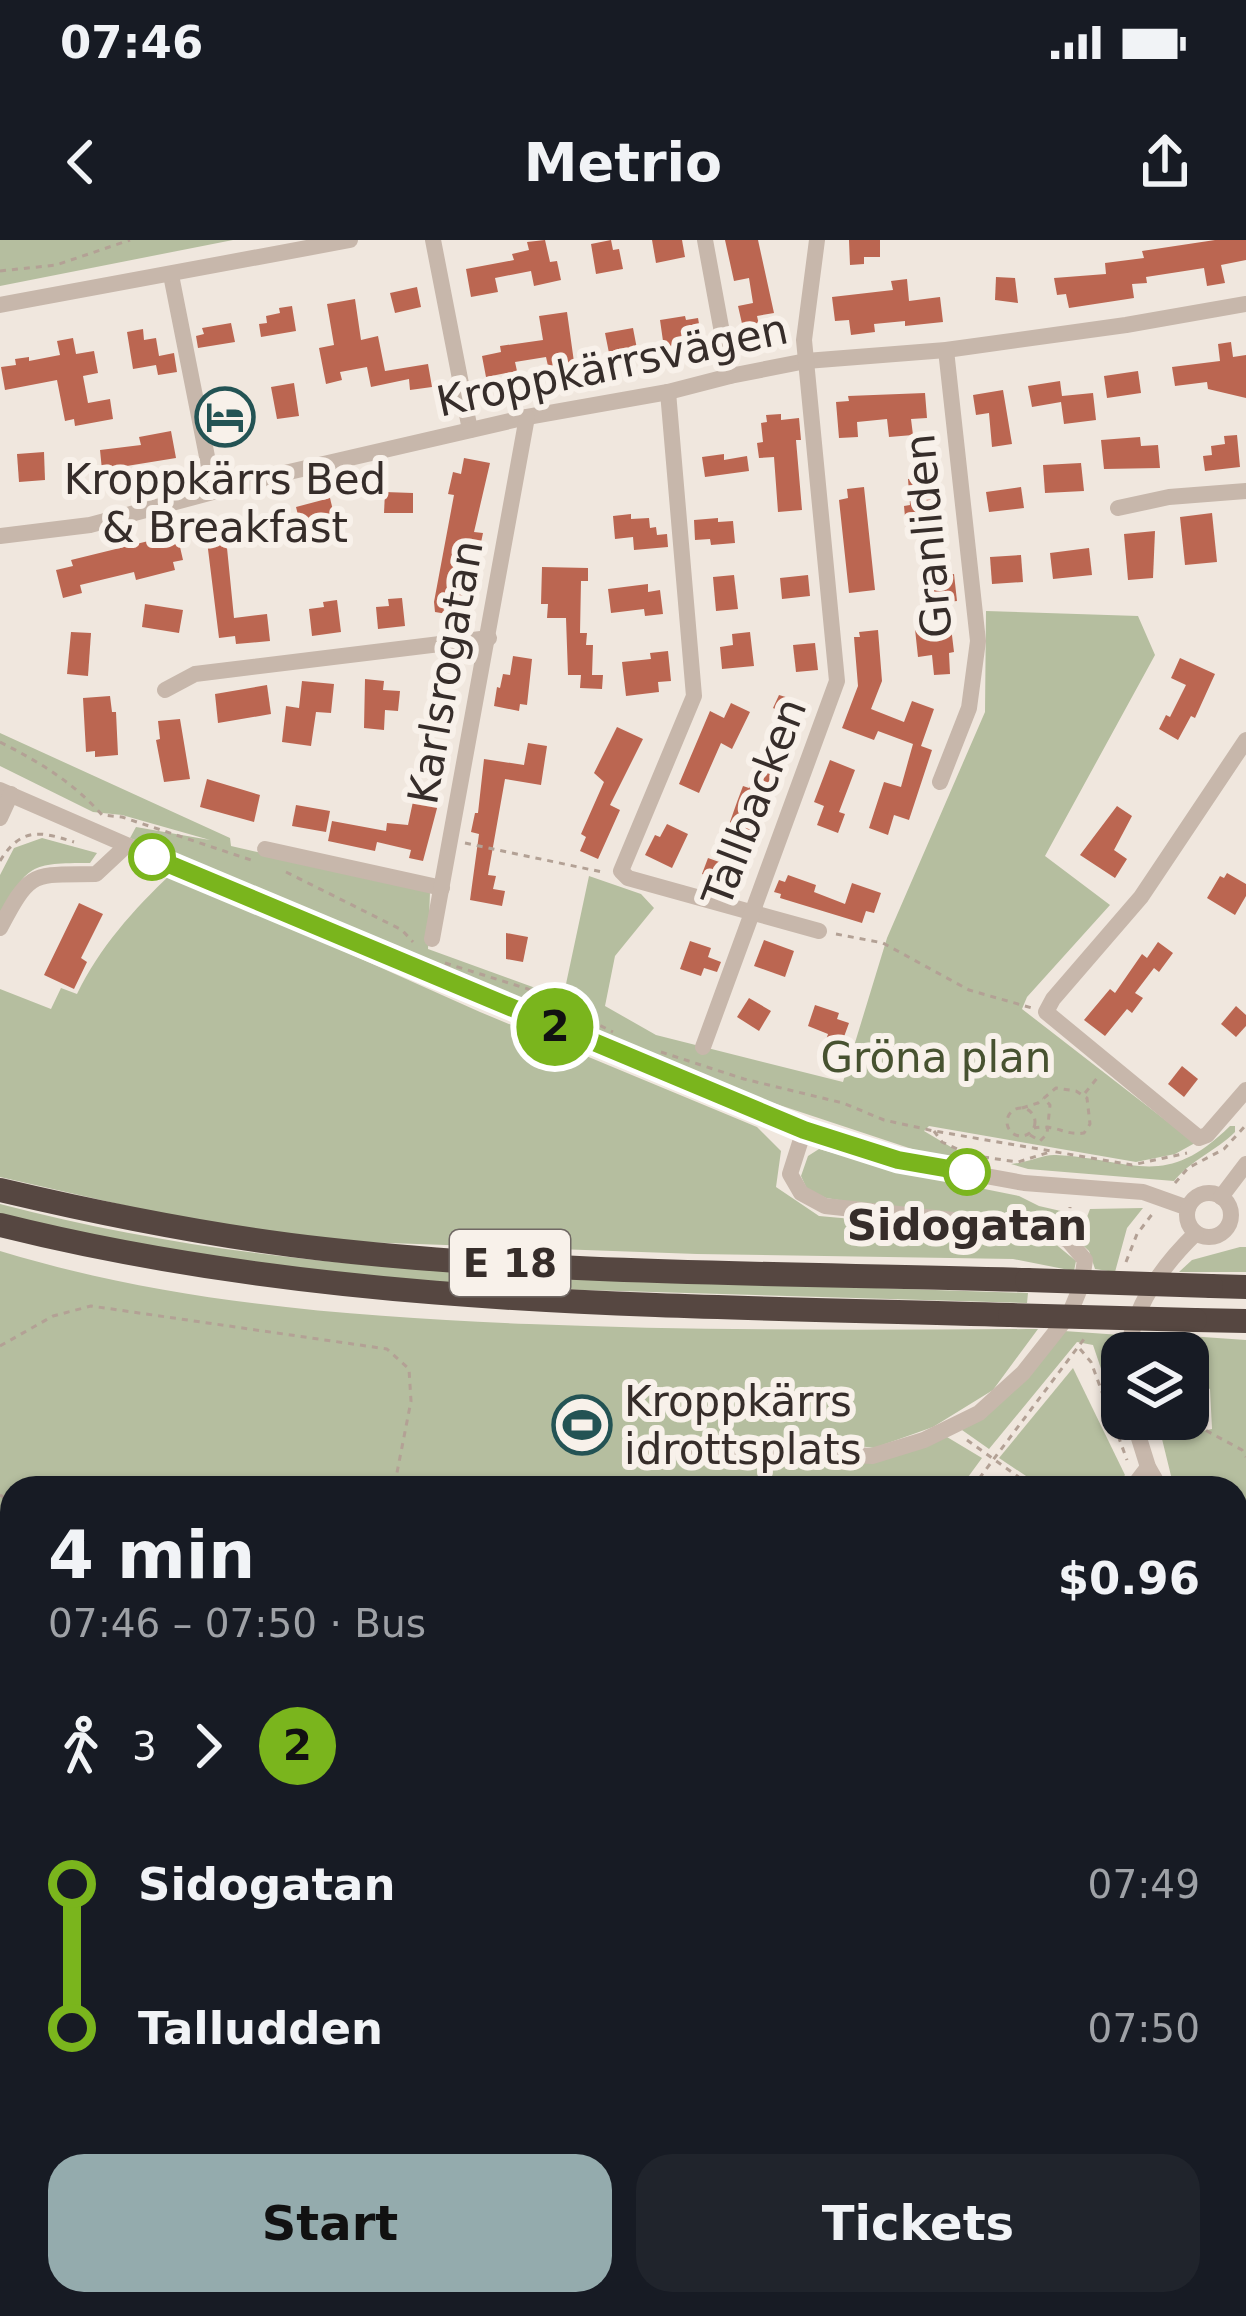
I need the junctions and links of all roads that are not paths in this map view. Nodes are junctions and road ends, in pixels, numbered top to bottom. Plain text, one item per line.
1 (350, 240) edge
2 (434, 240) edge
3 (705, 240) edge
4 (817, 240) edge
5 (171, 274) junction
6 (1246, 304) edge
7 (0, 305) edge
8 (946, 350) junction
9 (806, 362) junction
10 (730, 376) junction
11 (668, 392) junction
12 (527, 417) junction
13 (470, 430) junction
14 (1246, 491) edge
15 (214, 492) junction
16 (1118, 508) dead end
17 (0, 536) edge
18 (489, 638) junction
19 (165, 690) dead end
20 (1246, 740) edge
21 (940, 782) dead end
22 (6, 792) edge
23 (0, 818) edge
24 (126, 845) junction
25 (260, 855) road end
26 (442, 888) junction
27 (749, 914) junction
28 (0, 928) edge
29 (819, 932) road end
30 (426, 947) road end
31 (703, 1047) dead end
32 (1246, 1090) edge
33 (804, 1130) junction
34 (1246, 1163) edge
35 (0, 1190) edge
36 (1221, 1197) junction
37 (1188, 1208) junction
38 (1238, 1224) edge
39 (0, 1225) edge
40 (1196, 1233) junction
41 (1246, 1287) edge
42 (1246, 1322) edge
43 (1134, 1332) edge
44 (1140, 1440) edge
45 (650, 1445) dead end
46 (1148, 1467) junction
47 (1141, 1476) edge
48 (1153, 1476) edge

1 - 5 street
2 - 13 street
3 - 10 street
4 - 9 street, Tallbacken
5 - 7 street
5 - 15 street
6 - 8 street, Kroppkärrsvägen
8 - 9 street, Kroppkärrsvägen
8 - 21 street, Granliden
9 - 10 street, Kroppkärrsvägen
9 - 27 street, Tallbacken
10 - 11 street, Kroppkärrsvägen
11 - 12 street, Kroppkärrsvägen
11 - 27 street
12 - 13 street, Kroppkärrsvägen
12 - 18 street, Karlsrogatan
13 - 15 street, Kroppkärrsvägen
14 - 16 street
15 - 17 street, Kroppkärrsvägen
18 - 19 street
18 - 26 street, Karlsrogatan
20 - 32 street
22 - 23 street
22 - 24 street
24 - 28 street
24 - 33 street
25 - 26 street
26 - 30 street, Karlsrogatan
27 - 29 street
27 - 31 street, Tallbacken
33 - 37 street
33 - 45 street
34 - 36 street
35 - 41 highway, E 18, bridge
36 - 37 street
36 - 38 street
37 - 40 street
38 - 40 street
39 - 42 highway, E 18, bridge
40 - 43 street
44 - 46 street
46 - 47 street
46 - 48 street

